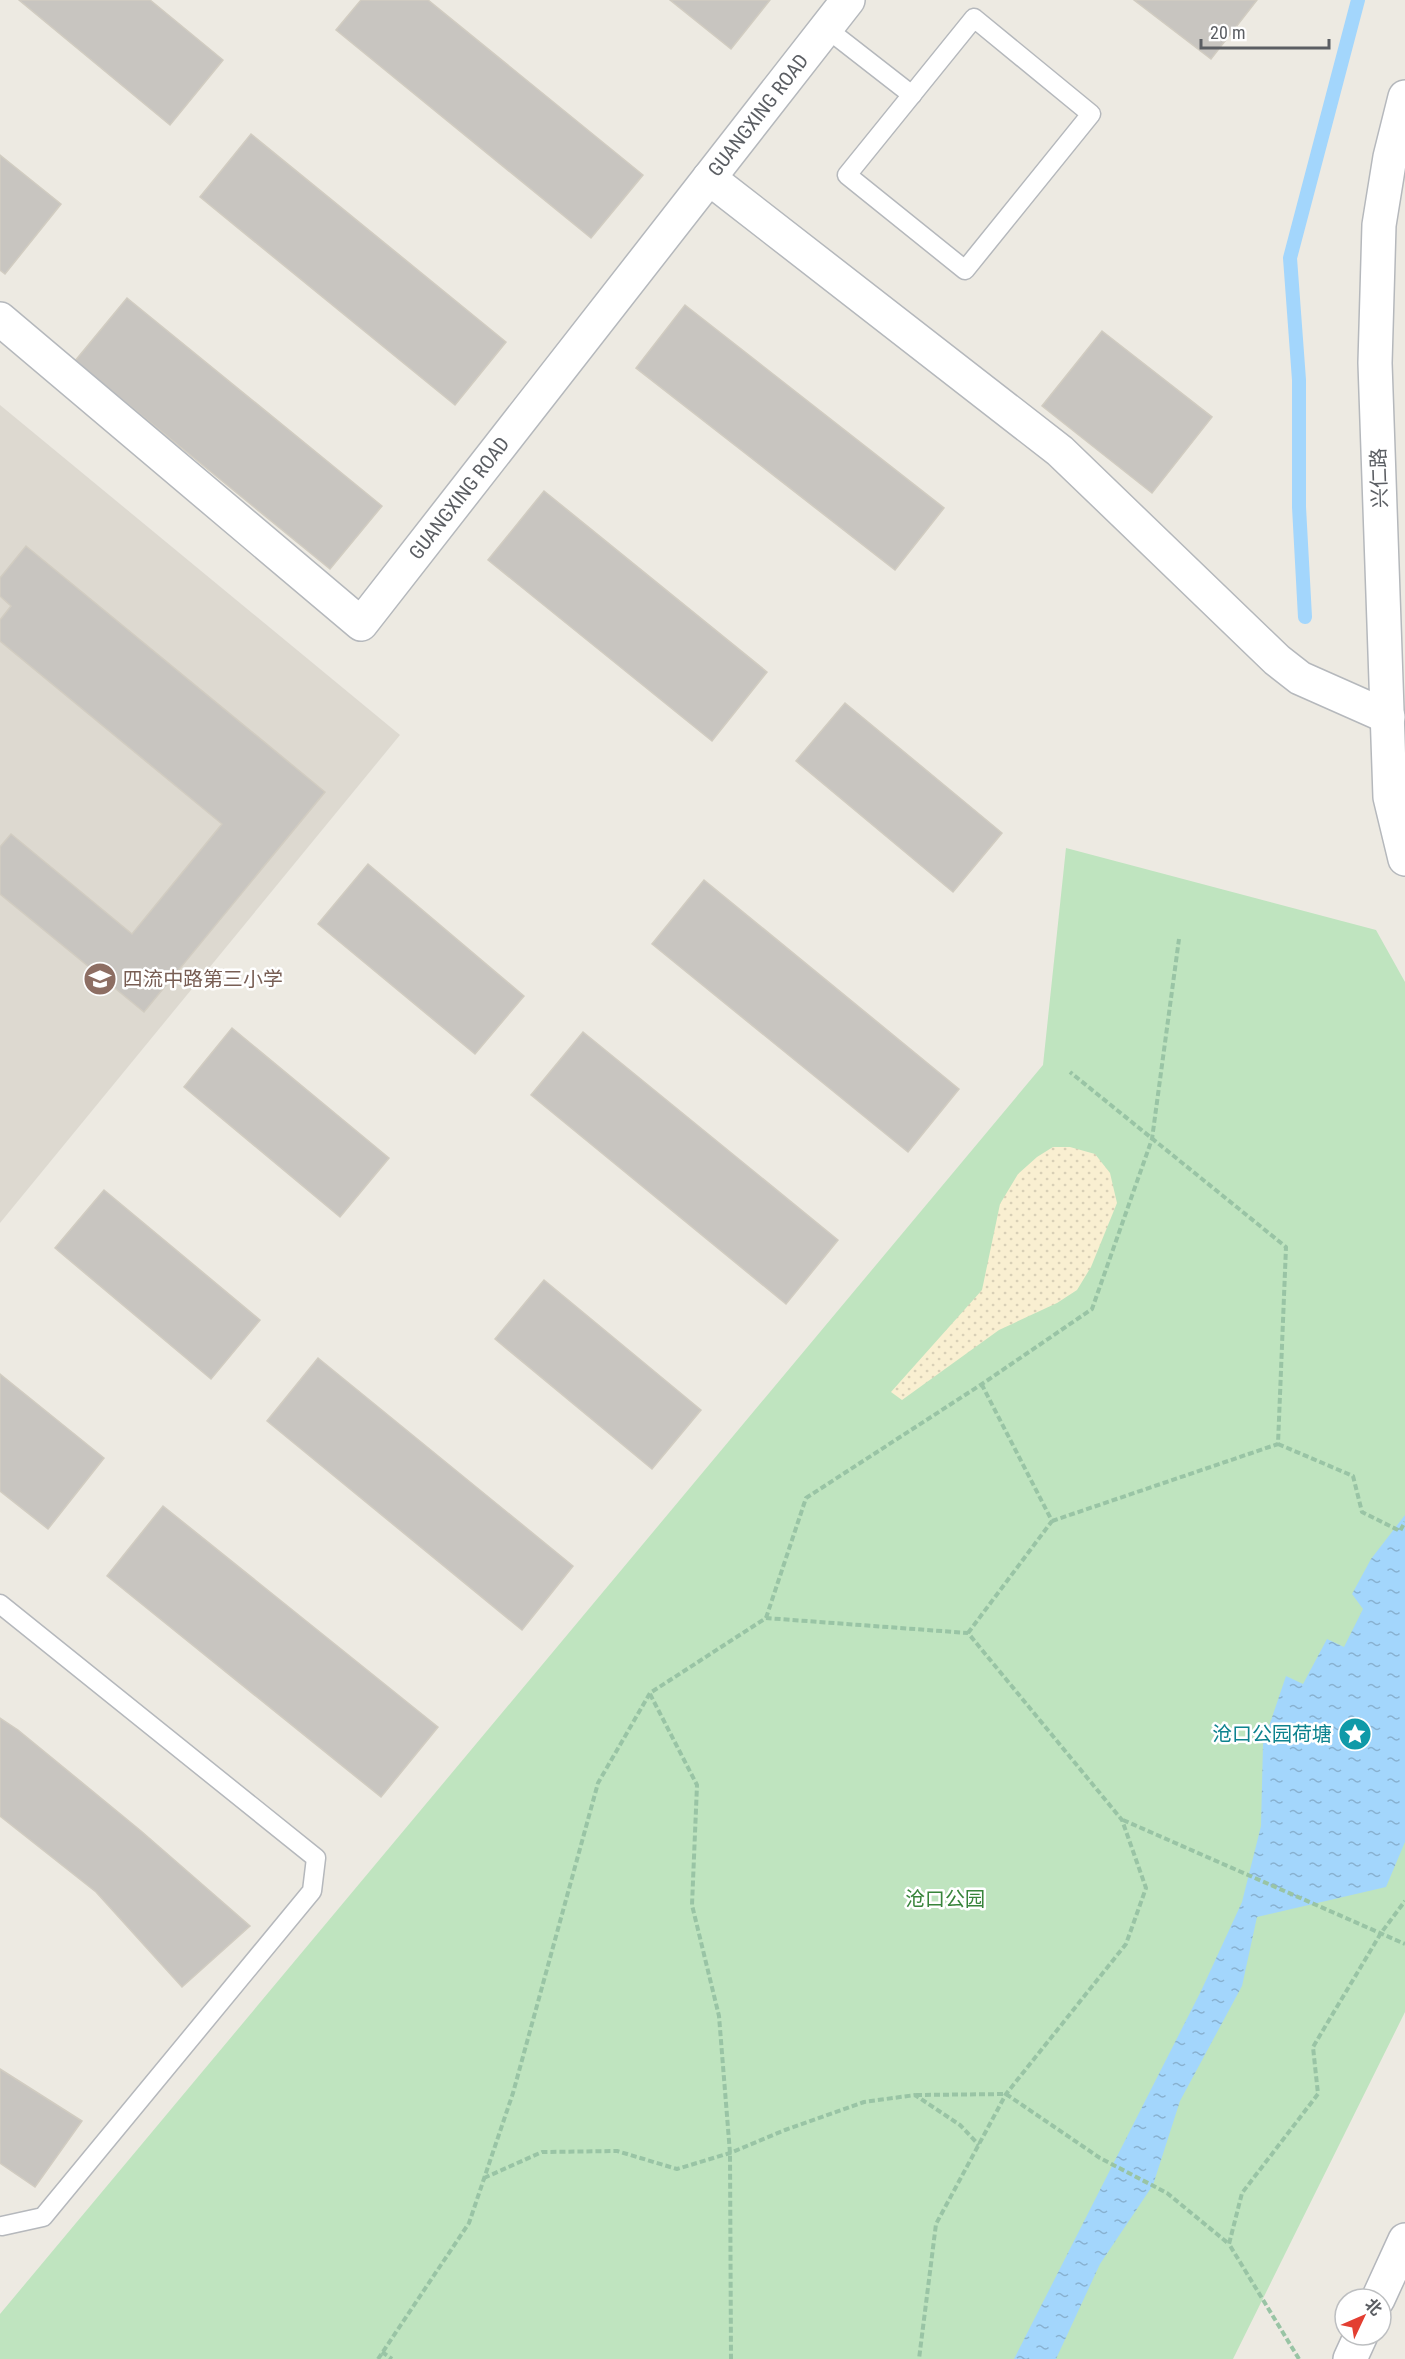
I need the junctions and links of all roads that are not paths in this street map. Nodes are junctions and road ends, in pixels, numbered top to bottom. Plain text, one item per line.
1 (848, 0) edge
2 (826, 28) junction
3 (912, 95) junction
4 (1405, 97) edge
5 (709, 178) junction
6 (0, 319) edge
7 (1388, 717) junction
8 (1405, 859) edge
9 (0, 1604) edge
10 (1, 2226) edge
11 (1405, 2240) edge
12 (1383, 2287) edge

1 - 2 street, GUANGXING ROAD
2 - 3 lane
2 - 5 street, GUANGXING ROAD
3 - 3 lane
4 - 7 street, 兴仁路
5 - 6 street, GUANGXING ROAD
5 - 7 street
7 - 8 street, 兴仁路
9 - 10 lane
11 - 12 street

